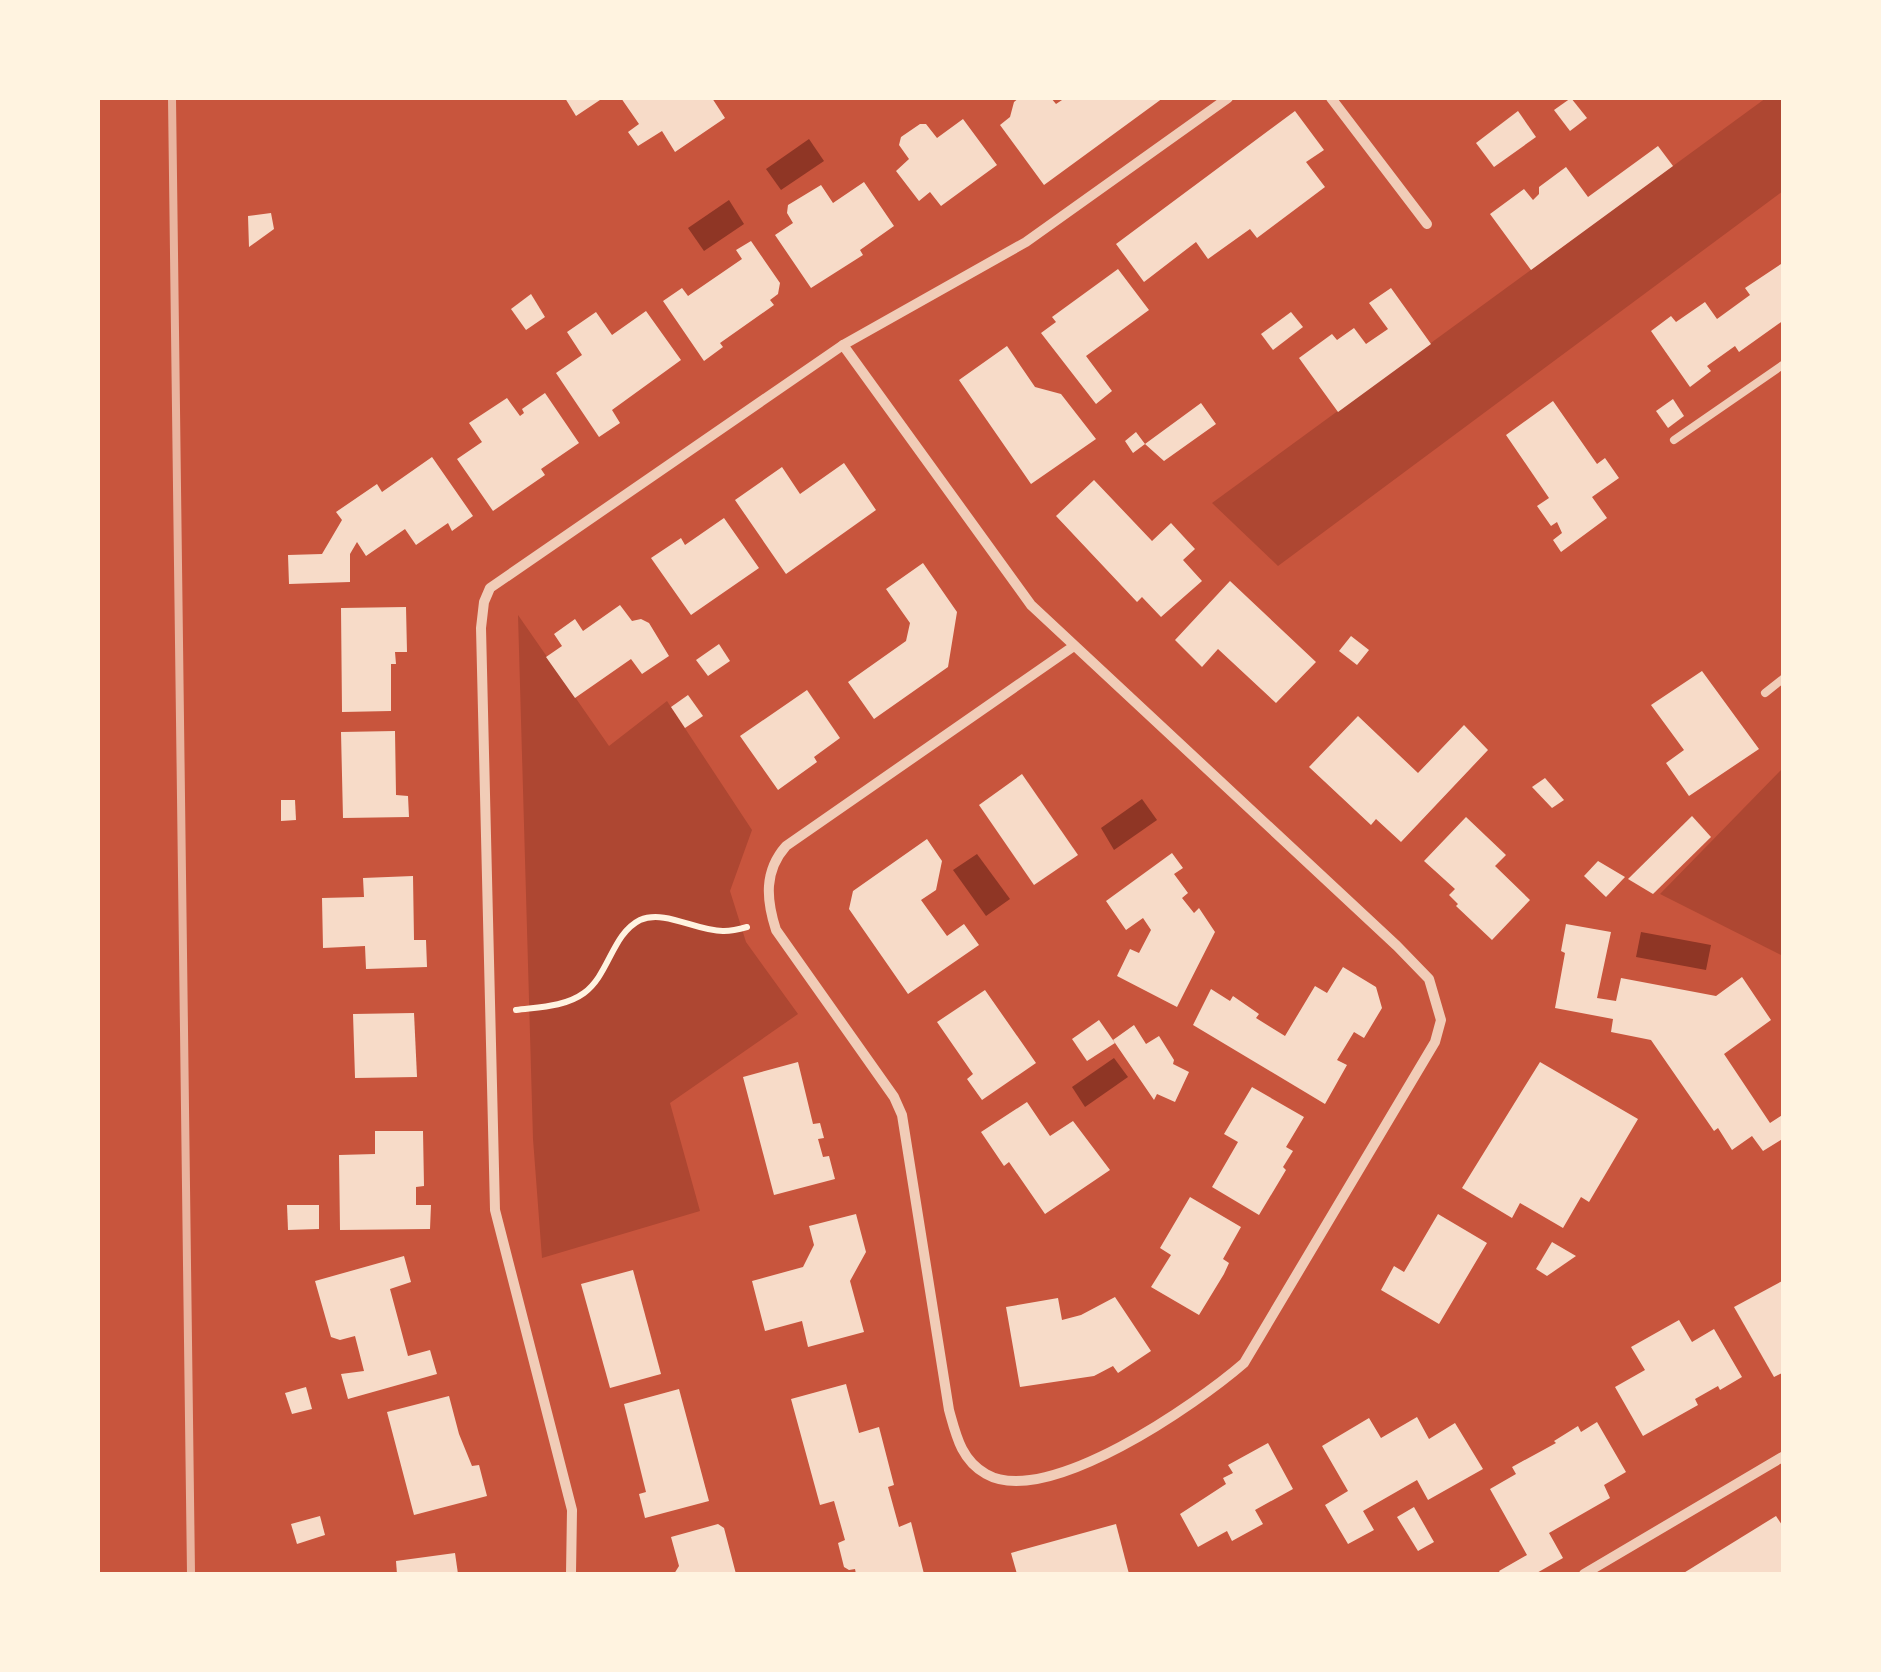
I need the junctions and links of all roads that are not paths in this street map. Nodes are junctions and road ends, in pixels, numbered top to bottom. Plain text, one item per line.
1 (1228, 98) edge
2 (1331, 98) edge
3 (1427, 224) dead end
4 (842, 346) junction
5 (1784, 364) edge
6 (1674, 440) dead end
7 (1074, 646) junction
8 (1784, 678) edge
9 (1765, 693) dead end
10 (1784, 1456) edge
11 (572, 1574) edge
12 (1584, 1574) edge

1 - 4 street
2 - 3 street
4 - 7 street
4 - 11 street
5 - 6 lane
7 - 7 street
8 - 9 lane
10 - 12 street

